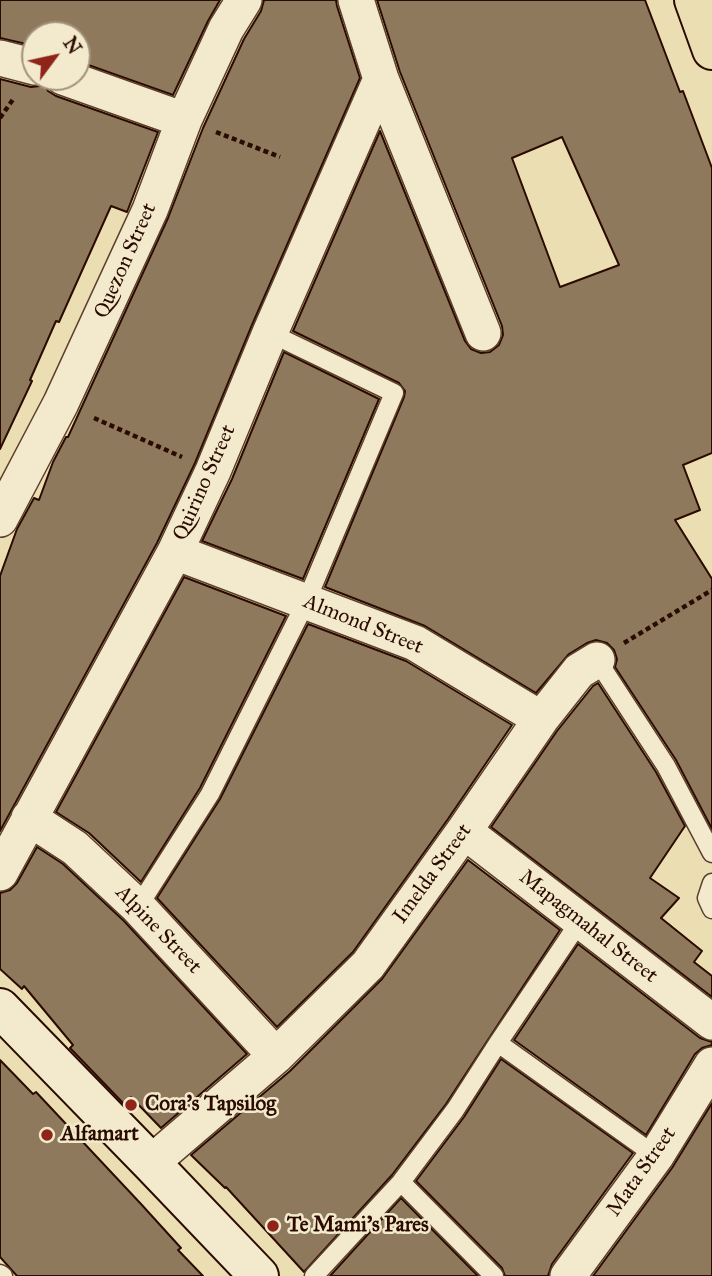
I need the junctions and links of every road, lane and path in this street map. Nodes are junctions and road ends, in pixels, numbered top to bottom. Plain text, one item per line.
1 (244, 0) edge
2 (356, 0) edge
3 (694, 0) edge
4 (712, 50) edge
5 (0, 58) edge
6 (21, 63) edge
7 (381, 79) junction
8 (91, 87) edge
9 (184, 120) junction
10 (280, 157) dead end
11 (270, 333) junction
12 (483, 333) dead end
13 (61, 403) junction
14 (213, 471) junction
15 (0, 520) edge
16 (175, 552) junction
17 (712, 590) edge
18 (306, 602) junction
19 (597, 660) junction
20 (541, 719) junction
21 (29, 818) junction
22 (464, 831) junction
23 (712, 853) edge
24 (0, 873) edge
25 (712, 883) edge
26 (138, 907) junction
27 (712, 909) edge
28 (580, 921) junction
29 (0, 1009) edge
30 (712, 1022) edge
31 (498, 1043) junction
32 (276, 1056) junction
33 (712, 1065) edge
34 (656, 1156) junction
35 (151, 1163) junction
36 (401, 1182) junction
37 (574, 1274) edge
38 (259, 1276) edge
39 (314, 1276) edge
40 (494, 1276) edge

1 - 9 street, Quezon Street
2 - 7 street
3 - 4 main road
5 - 6 street
7 - 11 street, Quirino Street
7 - 12 street
8 - 9 street
9 - 10 path
9 - 13 street, Quezon Street
11 - 14 street, Quirino Street
11 - 18 lane
13 - 14 path
13 - 15 street, Quezon Street
14 - 16 street, Quirino Street
16 - 18 street, Almond Street
16 - 21 street, Quirino Street
17 - 19 path
18 - 20 street, Almond Street
18 - 26 lane
19 - 20 street, Imelda Street
19 - 23 lane
20 - 22 street, Imelda Street
21 - 24 street, Quirino Street
21 - 26 street, Alpine Street
22 - 28 street, Mapagmahal Street
22 - 32 street, Imelda Street
25 - 27 lane
26 - 32 street, Alpine Street
28 - 30 street, Mapagmahal Street
28 - 31 lane
29 - 35 street
31 - 34 lane
31 - 36 lane
32 - 35 street, Imelda Street
33 - 34 street, Mata Street
34 - 37 street, Mata Street
35 - 38 street
36 - 39 lane
36 - 40 lane

